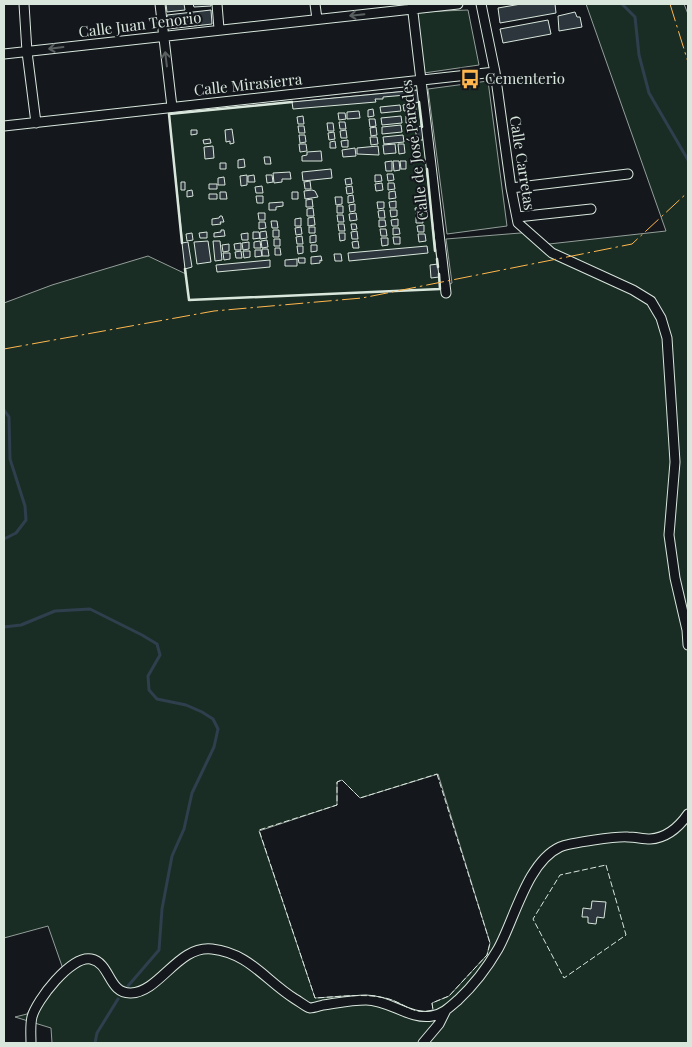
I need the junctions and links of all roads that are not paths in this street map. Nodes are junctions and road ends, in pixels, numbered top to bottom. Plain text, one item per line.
1 (24, 4) edge
2 (160, 4) edge
3 (217, 4) edge
4 (315, 4) edge
5 (458, 4) edge
6 (481, 4) edge
7 (413, 6) edge
8 (317, 19) junction
9 (219, 29) junction
10 (163, 35) junction
11 (27, 52) junction
12 (4, 54) edge
13 (495, 72) junction
14 (421, 80) junction
15 (172, 107) junction
16 (36, 123) junction
17 (4, 126) edge
18 (628, 174) dead end
19 (511, 188) junction
20 (591, 209) dead end
21 (517, 217) junction
22 (446, 293) dead end
23 (688, 645) edge
24 (688, 814) edge
25 (490, 943) dead end
26 (501, 944) junction
27 (446, 1010) junction
28 (31, 1043) edge
29 (423, 1043) edge

1 - 11 street
2 - 10 street
3 - 9 street
4 - 8 street
5 - 7 street, Calle Juan Tenorio
6 - 13 street, Calle Carretas
7 -> 8 street, Calle Juan Tenorio
7 - 14 street, Calle de José Paredes
8 - 9 street, Calle Juan Tenorio
9 - 10 street, Calle Juan Tenorio
10 -> 11 street, Calle Juan Tenorio
15 -> 10 street
11 - 12 street, Calle Juan Tenorio
11 - 16 street
13 - 14 street, Calle Mirasierra
13 - 19 street, Calle Carretas
14 - 15 street, Calle Mirasierra
14 - 22 street, Calle de José Paredes
15 - 16 street, Calle Mirasierra
16 - 17 street, Calle Mirasierra
18 - 19 street
19 - 21 street, Calle Carretas
20 - 21 street
21 - 23 street, Calle Carretas
24 - 26 street
25 - 26 street
26 - 27 street
27 - 28 street
27 - 29 street

